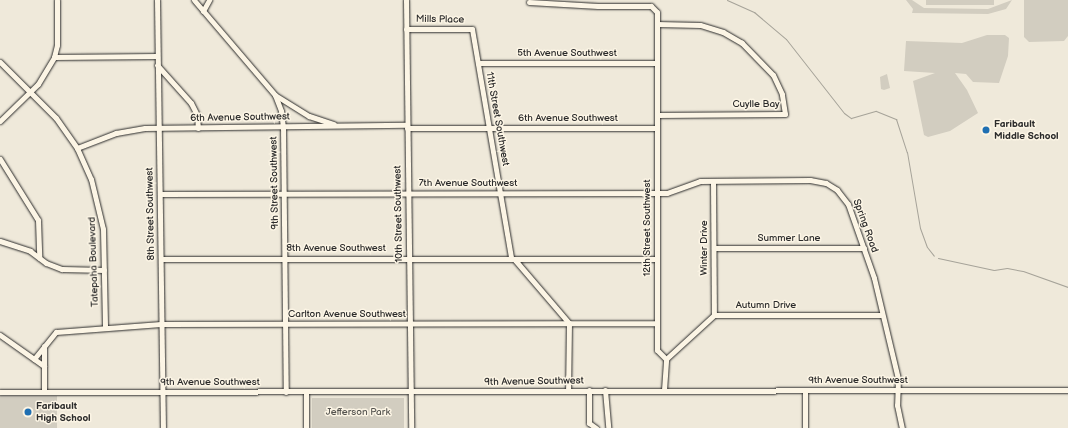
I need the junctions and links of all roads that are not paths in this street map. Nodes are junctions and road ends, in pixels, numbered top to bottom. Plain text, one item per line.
1 (57, 0) edge
2 (157, 0) edge
3 (194, 0) edge
4 (209, 0) edge
5 (406, 0) edge
6 (529, 2) dead end
7 (203, 11) junction
8 (657, 24) junction
9 (406, 29) junction
10 (472, 29) joint
11 (157, 56) junction
12 (54, 57) junction
13 (0, 62) edge
14 (478, 63) junction
15 (657, 63) junction
16 (157, 65) junction
17 (30, 91) junction
18 (275, 95) junction
19 (656, 115) junction
20 (0, 122) edge
21 (348, 126) junction
22 (283, 127) junction
23 (407, 127) junction
24 (159, 128) junction
25 (198, 128) junction
26 (489, 128) junction
27 (656, 128) junction
28 (77, 148) junction
29 (0, 159) edge
30 (713, 181) junction
31 (284, 193) junction
32 (408, 193) junction
33 (500, 193) junction
34 (657, 193) junction
35 (160, 194) junction
36 (0, 240) edge
37 (39, 240) junction
38 (714, 248) junction
39 (864, 248) junction
40 (30, 250) junction
41 (40, 258) junction
42 (285, 258) junction
43 (409, 258) junction
44 (160, 259) junction
45 (513, 259) junction
46 (657, 259) junction
47 (104, 270) junction
48 (714, 315) junction
49 (882, 315) junction
50 (569, 323) junction
51 (657, 323) junction
52 (161, 324) junction
53 (285, 324) junction
54 (410, 324) junction
55 (105, 328) junction
56 (0, 335) edge
57 (44, 345) junction
58 (34, 359) junction
59 (666, 359) junction
60 (44, 366) junction
61 (589, 390) junction
62 (605, 390) junction
63 (664, 390) junction
64 (805, 390) junction
65 (898, 390) junction
66 (1068, 390) edge
67 (568, 391) junction
68 (0, 392) edge
69 (44, 392) junction
70 (162, 392) junction
71 (286, 392) junction
72 (306, 393) junction
73 (410, 393) junction
74 (162, 428) edge
75 (306, 428) edge
76 (411, 428) edge
77 (596, 428) edge
78 (608, 428) edge
79 (805, 428) edge
80 (902, 428) edge

1 - 12 street
2 - 11 street, 8th Street Southwest
3 - 7 street
4 - 7 street
5 - 9 street, 10th Street Southwest
6 - 8 street
7 - 18 street
8 - 15 street
8 - 19 street, Cuylle Bay
9 - 10 street, Mills Place
9 - 23 street, 10th Street Southwest
10 - 14 street, 11th Street Southwest
11 - 12 street
11 - 16 street, 8th Street Southwest
12 - 17 street
13 - 17 street, Tatepaha Boulevard
14 - 15 street, 5th Avenue Southwest
14 - 26 street, 11th Street Southwest
15 - 19 street, 12th Street Southwest
16 - 24 street, 8th Street Southwest
16 - 25 street
17 - 20 street
17 - 28 street, Tatepaha Boulevard
18 - 21 street
18 - 22 street, 9th Street Southwest
19 - 27 street, 12th Street Southwest
21 - 22 street, 6th Avenue Southwest
21 - 23 street, 6th Avenue Southwest
22 - 25 street, 6th Avenue Southwest
22 - 31 street, 9th Street Southwest
23 - 26 street, 6th Avenue Southwest
23 - 32 street, 10th Street Southwest
24 - 25 street, 6th Avenue Southwest
24 - 28 street, 6th Avenue Southwest
24 - 35 street, 8th Street Southwest
26 - 27 street, 6th Avenue Southwest
26 - 33 street, 11th Street Southwest
27 - 34 street, 12th Street Southwest
28 - 47 street, Tatepaha Boulevard
29 - 37 street
30 - 34 street, Spring Road
30 - 38 street, Winter Drive
30 - 39 street, Spring Road
31 - 32 street, 7th Avenue Southwest
31 - 35 street, 7th Avenue Southwest
31 - 42 street, 9th Street Southwest
32 - 33 street, 7th Avenue Southwest
32 - 43 street, 10th Street Southwest
33 - 34 street, 7th Avenue Southwest
33 - 45 street, 11th Street Southwest
34 - 46 street, 12th Street Southwest
35 - 44 street, 8th Street Southwest
36 - 40 street
37 - 40 street
37 - 41 street
38 - 39 street, Summer Lane
38 - 48 street, Winter Drive
39 - 49 street, Spring Road
40 - 41 street
41 - 47 street
42 - 43 street, 8th Avenue Southwest
42 - 44 street, 8th Avenue Southwest
42 - 53 street, 9th Street Southwest
43 - 45 street, 8th Avenue Southwest
43 - 54 street, 10th Street Southwest
44 - 52 street, 8th Street Southwest
45 - 46 street, 8th Avenue Southwest
45 - 50 street
46 - 51 street, 12th Street Southwest
47 - 55 street, Tatepaha Boulevard
48 - 49 street, Autumn Drive
48 - 59 street
49 - 65 street, Spring Road
50 - 51 street, Carlton Avenue Southwest
50 - 54 street, Carlton Avenue Southwest
50 - 67 street
51 - 59 street, 12th Street Southwest
52 - 53 street, Carlton Avenue Southwest
52 - 55 street, Carlton Avenue Southwest
52 - 70 street, 8th Street Southwest
53 - 54 street, Carlton Avenue Southwest
53 - 71 street, 9th Street Southwest
54 - 73 street, 10th Street Southwest
55 - 57 street, Carlton Avenue Southwest
56 - 58 street
57 - 58 street, Carlton Avenue Southwest
57 - 60 street
58 - 60 street
59 - 63 street
60 - 69 street
61 - 62 street, 9th Avenue Southwest
61 - 67 street, 9th Avenue Southwest
61 - 77 street
62 - 63 street, 9th Avenue Southwest
62 - 78 street
63 - 64 street, 9th Avenue Southwest
64 - 65 street, 9th Avenue Southwest
64 - 79 street
65 - 66 street, 9th Avenue Southwest
65 - 80 street, Spring Road
67 - 73 street, 9th Avenue Southwest
68 - 69 street, 9th Avenue Southwest
69 - 70 street, 9th Avenue Southwest
70 - 71 street, 9th Avenue Southwest
70 - 74 street, 8th Street Southwest
71 - 72 street, 9th Avenue Southwest
72 - 73 street, 9th Avenue Southwest
72 - 75 street
73 - 76 street, 10th Street Southwest

